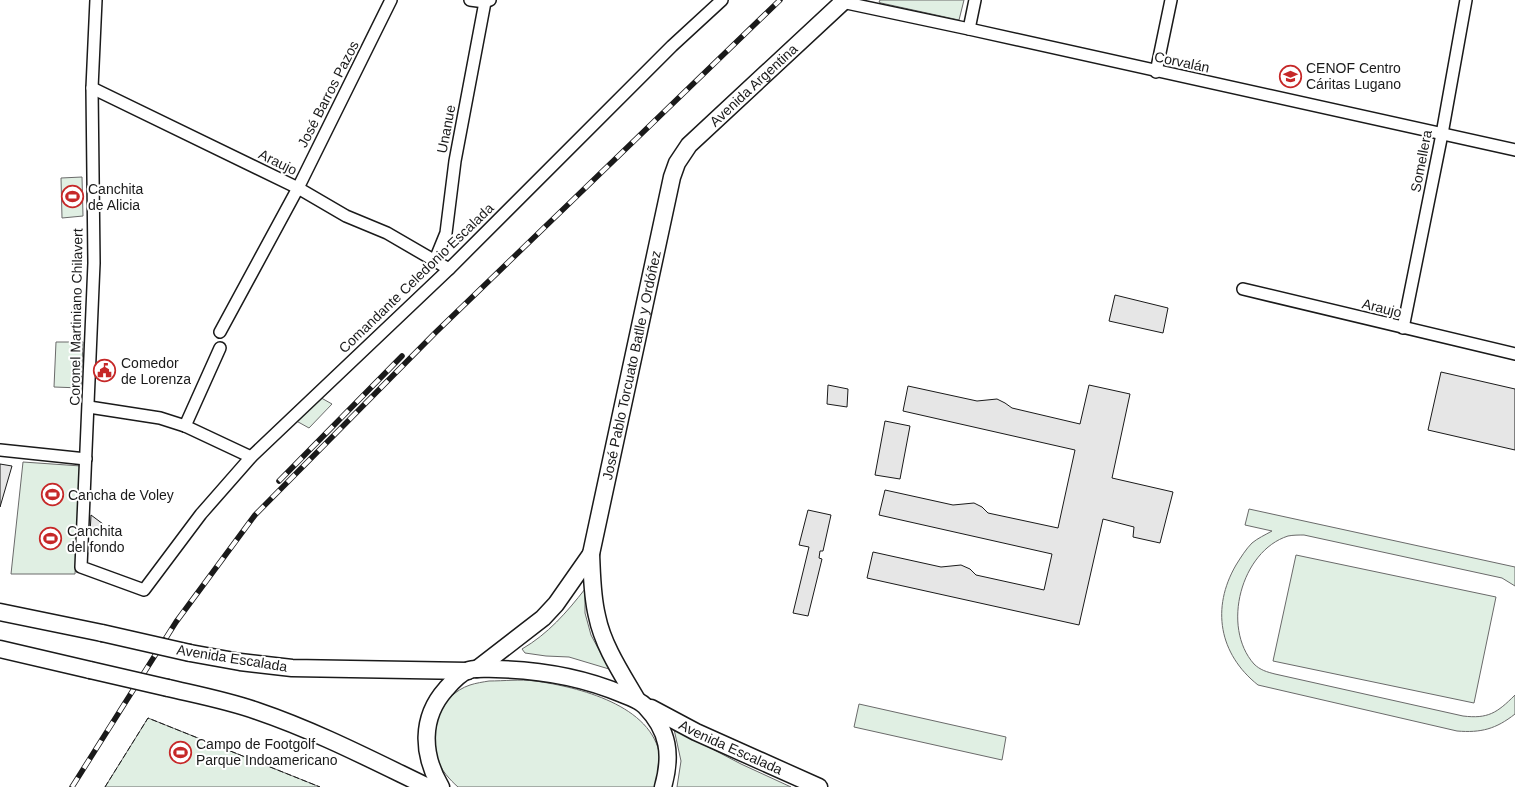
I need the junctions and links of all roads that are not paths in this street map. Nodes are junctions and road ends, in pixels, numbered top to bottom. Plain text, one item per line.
1 (96, 0) edge
2 (391, 0) edge
3 (470, 0) edge
4 (722, 0) edge
5 (974, 0) edge
6 (1171, 0) edge
7 (1466, 0) edge
8 (488, 1) edge
9 (844, 1) edge
10 (969, 29) junction
11 (1156, 72) junction
12 (92, 88) junction
13 (1442, 134) junction
14 (1515, 150) edge
15 (672, 177) joint
16 (298, 188) junction
17 (435, 260) junction
18 (449, 269) junction
19 (1243, 289) dead end
20 (1403, 328) junction
21 (220, 332) dead end
22 (220, 348) dead end
23 (1515, 354) edge
24 (89, 407) junction
25 (185, 426) junction
26 (0, 450) edge
27 (251, 458) junction
28 (86, 459) junction
29 (591, 554) junction
30 (144, 590) joint
31 (0, 612) edge
32 (0, 650) edge
33 (473, 670) junction
34 (641, 703) junction
35 (428, 787) edge
36 (441, 787) edge
37 (663, 787) edge
38 (819, 787) edge

1 - 12 street, Coronel Martiniano Chilavert
2 - 16 street, José Barros Pazos
3 - 8 street
4 - 18 street, Comandante Celedonio Escalada
5 - 10 street
6 - 11 street
7 - 13 street, Somellera
8 - 17 street, Unanue
9 - 10 street, Corvalán
9 - 15 main road, Avenida Argentina
10 - 11 street, Corvalán
11 - 13 street, Corvalán
12 - 16 street, Araujo
12 - 24 street, Coronel Martiniano Chilavert
13 - 14 street, Corvalán
13 - 20 street, Somellera
15 - 29 main road, José Pablo Torcuato Batlle y Ordóñez
16 - 17 street, Araujo
16 - 21 street, José Barros Pazos
17 - 18 street, Araujo
18 - 27 street, Comandante Celedonio Escalada
19 - 20 street, Araujo
20 - 23 street, Araujo
22 - 25 street
24 - 25 street
24 - 28 street, Coronel Martiniano Chilavert
25 - 27 street
26 - 28 street
27 - 30 street, Comandante Celedonio Escalada
28 - 30 street, Coronel Martiniano Chilavert
29 - 33 main road, José Pablo Torcuato Batlle y Ordóñez
29 - 34 main road, José Pablo Torcuato Batlle y Ordóñez
31 - 33 main road, Avenida Escalada, bridge
32 - 35 main road, bridge
33 - 34 main road, Avenida Escalada
33 - 36 main road, José Pablo Torcuato Batlle y Ordóñez
34 - 37 main road, José Pablo Torcuato Batlle y Ordóñez
34 - 38 main road, Avenida Escalada

